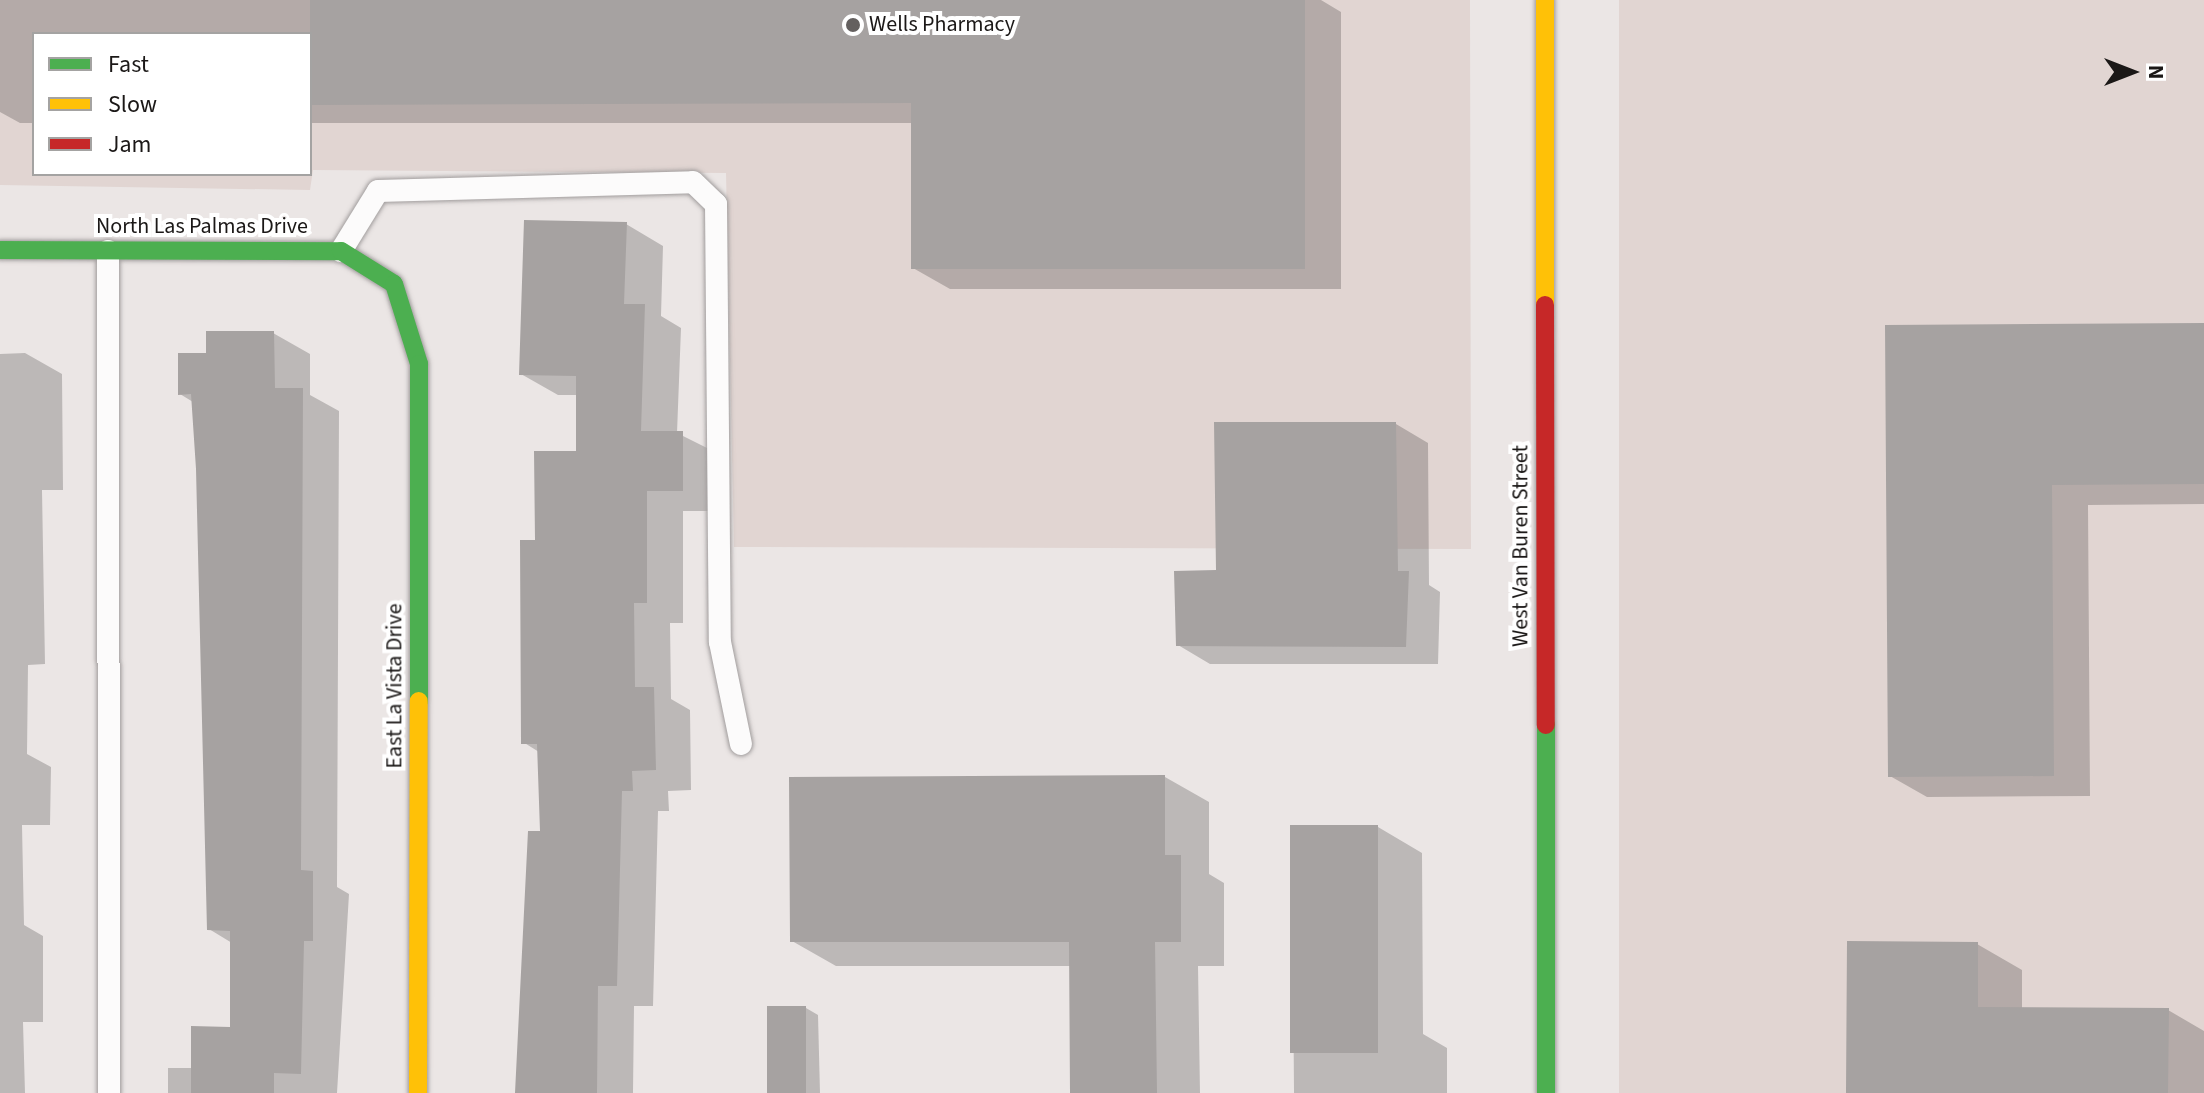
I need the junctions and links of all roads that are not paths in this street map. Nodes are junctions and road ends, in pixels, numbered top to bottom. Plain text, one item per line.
1 (1545, 0) edge
2 (0, 250) edge
3 (108, 251) junction
4 (341, 251) junction
5 (741, 744) dead end
6 (109, 1093) edge
7 (418, 1093) edge
8 (1546, 1093) edge

1 - 8 street, West Van Buren Street
2 - 3 street, North Las Palmas Drive
3 - 4 street, North Las Palmas Drive
3 - 6 lane
4 - 5 lane
4 - 7 street, East La Vista Drive

